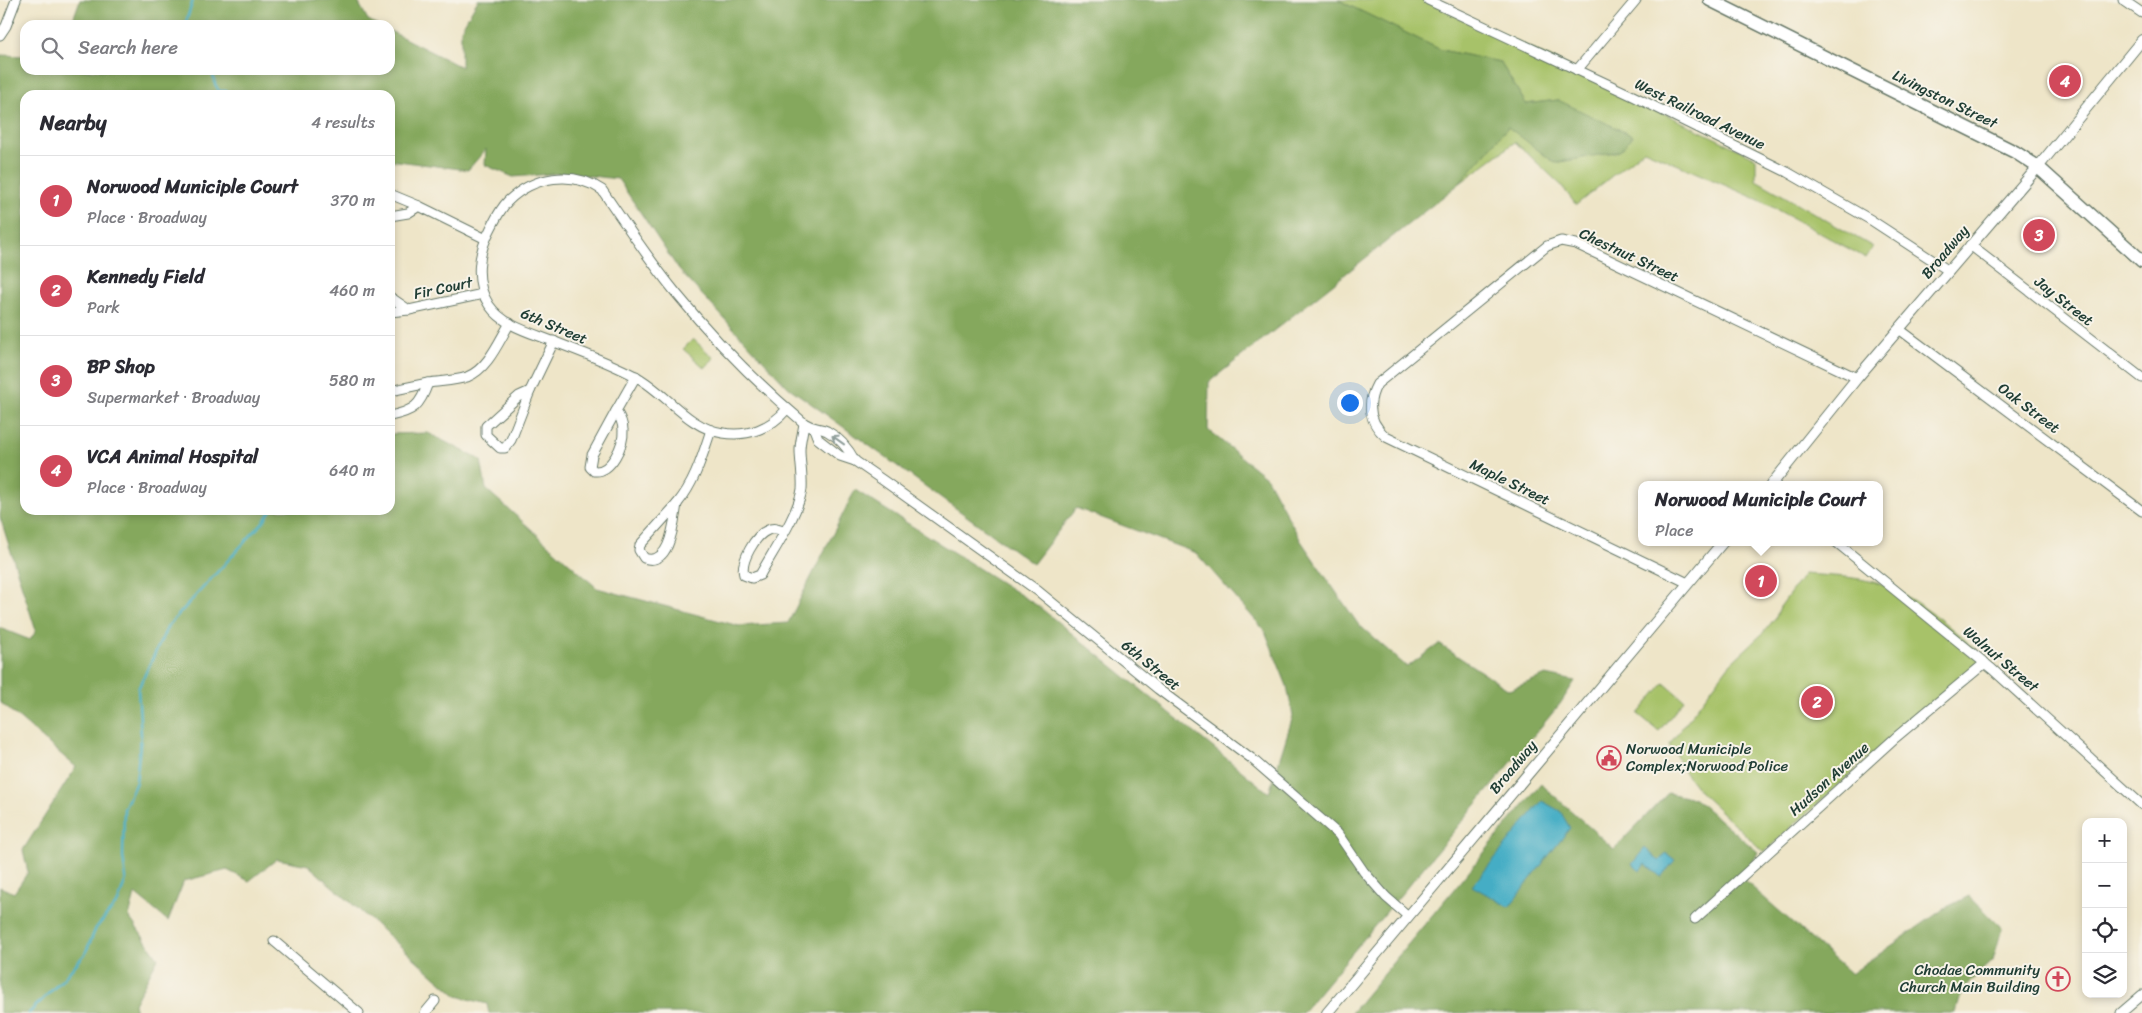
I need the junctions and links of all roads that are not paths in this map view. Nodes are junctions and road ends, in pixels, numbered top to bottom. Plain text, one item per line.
1 (16, 0) edge
2 (1428, 0) edge
3 (1636, 0) edge
4 (1710, 0) edge
5 (2123, 0) edge
6 (2142, 13) edge
7 (0, 35) edge
8 (2142, 40) edge
9 (1577, 70) junction
10 (2038, 167) junction
11 (395, 196) edge
12 (419, 206) junction
13 (395, 215) edge
14 (486, 239) junction
15 (1970, 245) junction
16 (2142, 261) edge
17 (1949, 270) junction
18 (483, 294) junction
19 (395, 300) edge
20 (409, 310) junction
21 (395, 311) edge
22 (510, 323) junction
23 (1899, 328) junction
24 (554, 342) junction
25 (1387, 375) joint
26 (636, 376) junction
27 (1857, 378) junction
28 (2142, 378) edge
29 (428, 384) junction
30 (395, 390) edge
31 (530, 391) junction
32 (787, 409) junction
33 (616, 411) junction
34 (395, 415) edge
35 (804, 423) junction
36 (711, 430) junction
37 (1774, 481) edge
38 (677, 504) junction
39 (2142, 511) edge
40 (784, 531) junction
41 (1719, 546) edge
42 (1841, 546) edge
43 (1688, 583) junction
44 (1985, 663) junction
45 (2142, 805) edge
46 (1408, 916) junction
47 (1695, 919) dead end
48 (274, 941) dead end
49 (2142, 995) edge
50 (435, 1001) dead end
51 (360, 1013) edge
52 (425, 1013) edge
53 (1328, 1013) edge
54 (2121, 1013) edge

1 - 7 street
2 - 9 street, West Railroad Avenue
3 - 9 street
4 - 10 main road, Livingston Street
5 - 6 street
8 - 10 street, Broadway
9 - 17 street, West Railroad Avenue
10 - 15 street, Broadway
10 - 16 main road, Livingston Street
11 - 12 street
12 - 13 street
12 - 14 street
14 - 18 street, 6th Street
14 - 32 street, 6th Street
15 - 17 street, Broadway
15 - 28 street, Jay Street
17 - 23 street, Broadway
18 - 20 street, Fir Court
18 - 22 street, 6th Street
19 - 20 street, Fir Court
20 - 21 street, Fir Court
22 - 24 street, 6th Street
22 - 29 street
23 - 27 street, Broadway
23 - 39 street, Oak Street
24 - 26 street, 6th Street
24 - 31 street
25 - 27 street, Chestnut Street
25 - 43 street, Maple Street
26 - 33 street
26 - 36 street, 6th Street
27 - 37 street, Broadway
29 - 30 street
29 - 34 street
31 - 31 street
32 - 35 street, 6th Street
32 - 36 street, 6th Street
33 - 33 street
35 - 40 street
35 - 46 street, 6th Street
36 - 38 street
38 - 38 street
40 - 40 street
41 - 43 street, Broadway
42 - 44 street, Walnut Street
43 - 46 street, Broadway
44 - 45 street, Walnut Street
44 - 47 street, Hudson Avenue
46 - 53 street, Broadway
48 - 51 street
49 - 54 street
50 - 52 street

